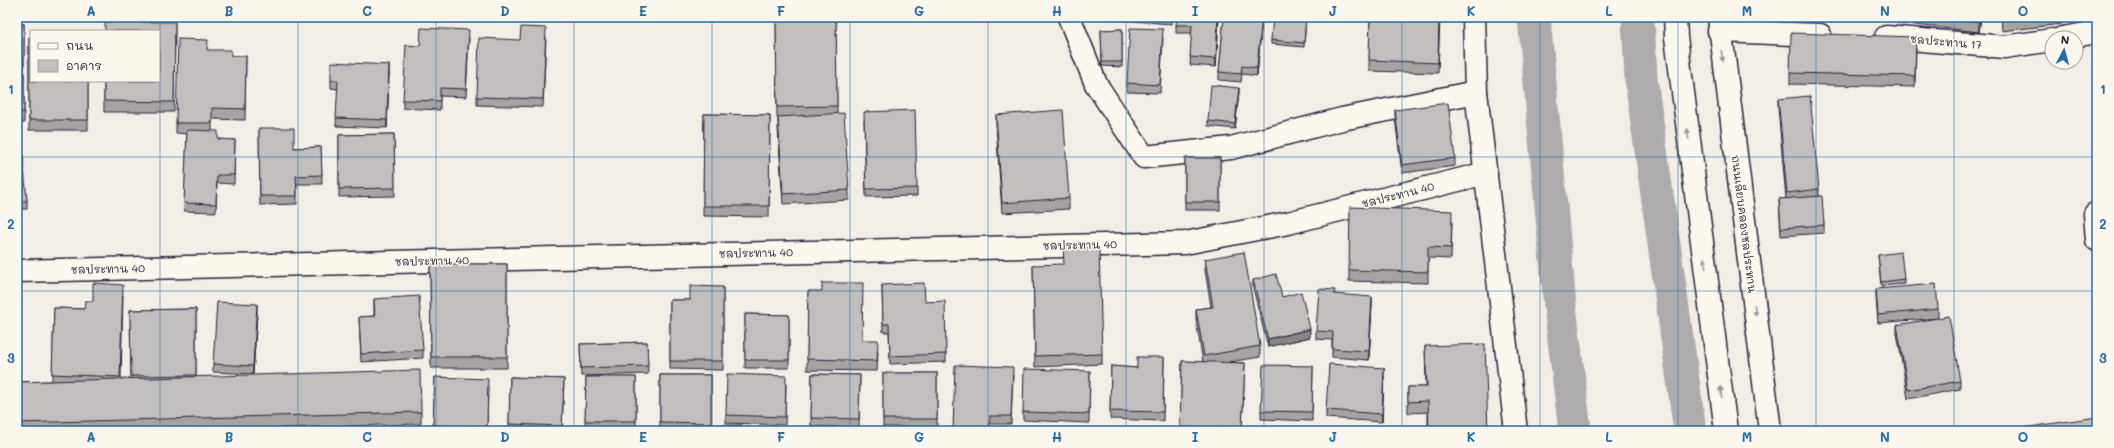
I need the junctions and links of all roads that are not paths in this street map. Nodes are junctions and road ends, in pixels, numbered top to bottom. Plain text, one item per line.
1 (1069, 17) edge
2 (1474, 17) edge
3 (1675, 17) edge
4 (2095, 17) edge
5 (1719, 24) edge
6 (2097, 31) edge
7 (2084, 34) edge
8 (1838, 35) edge
9 (1870, 36) edge
10 (2044, 41) edge
11 (1476, 92) junction
12 (1486, 173) junction
13 (2097, 214) edge
14 (2097, 240) edge
15 (17, 271) edge
16 (1516, 431) edge
17 (1726, 431) edge
18 (1770, 431) edge

1 - 11 street
2 - 11 street
17 -> 3 street
4 - 6 street
5 - 8 street
5 -> 18 street, ถนนเลียบคลองชลประทาน
6 - 7 street
9 - 10 street, ชลประทาน 17
11 - 12 street
12 - 15 street, ชลประทาน 40
12 - 16 street
13 - 14 street

